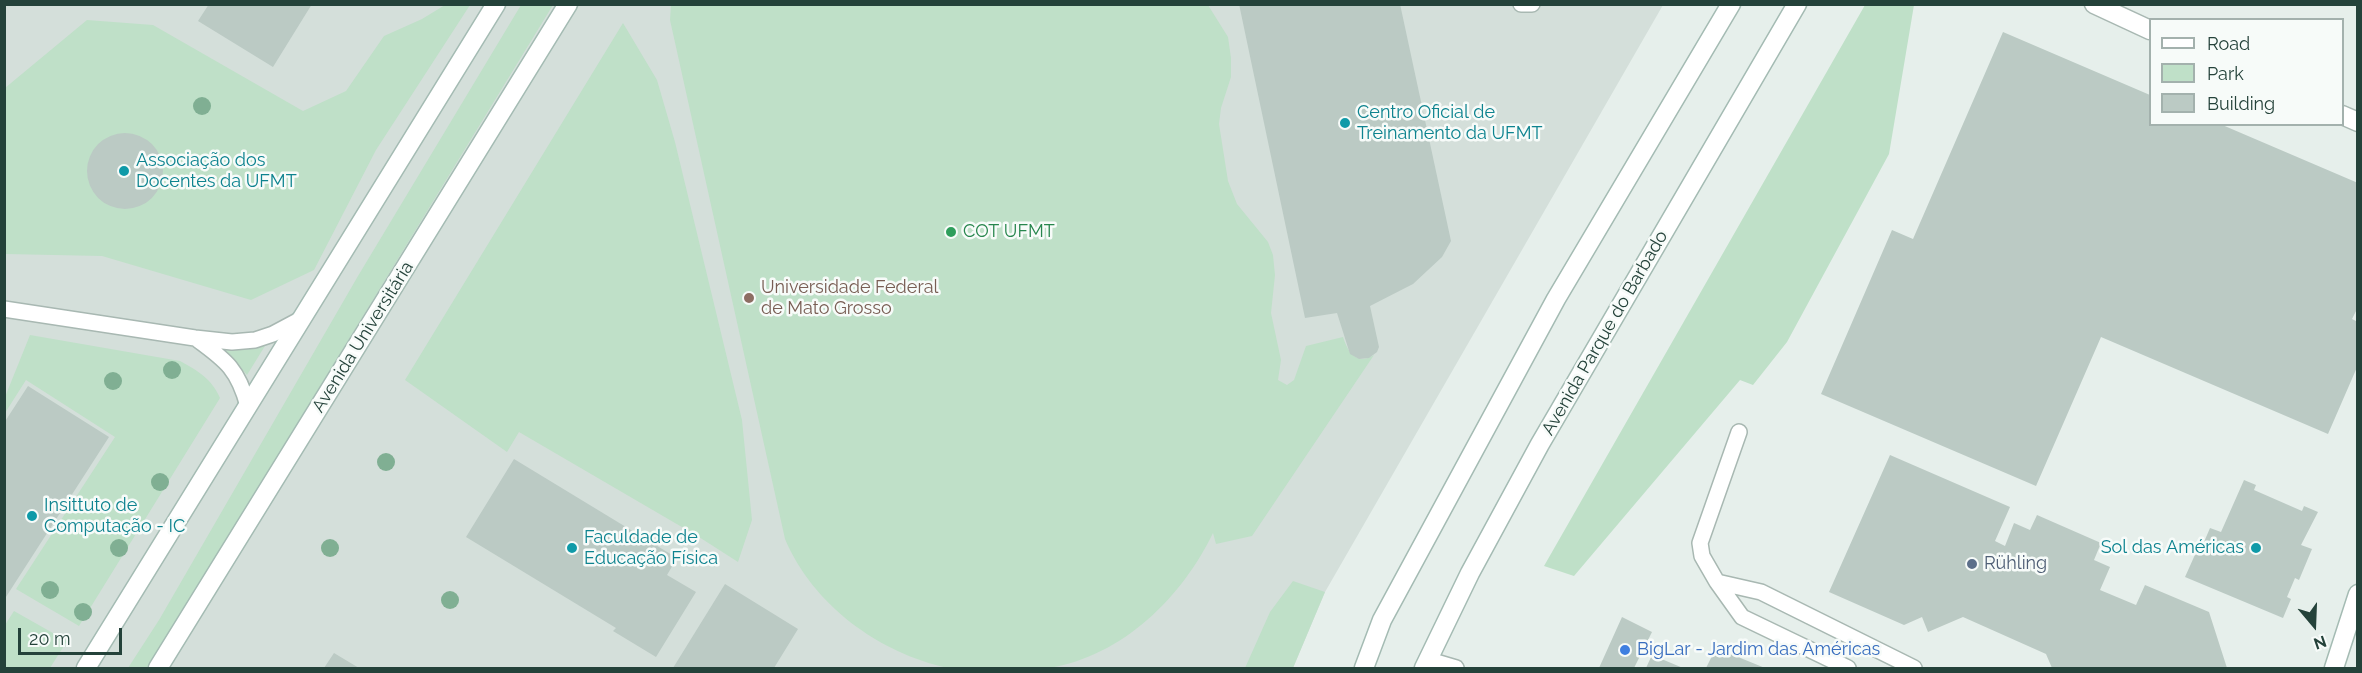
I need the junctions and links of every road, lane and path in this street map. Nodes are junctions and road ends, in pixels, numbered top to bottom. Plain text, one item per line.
1 (496, 4) edge
2 (568, 4) edge
3 (1521, 4) edge
4 (1532, 4) edge
5 (1731, 4) edge
6 (1797, 4) edge
7 (2094, 4) edge
8 (2149, 29) edge
9 (2344, 116) edge
10 (2358, 122) edge
11 (4, 309) edge
12 (303, 318) junction
13 (195, 338) junction
14 (248, 406) junction
15 (1739, 432) dead end
16 (1717, 582) junction
17 (2358, 594) edge
18 (1427, 664) edge
19 (86, 669) edge
20 (158, 669) edge
21 (1364, 669) edge
22 (1456, 669) edge
23 (1848, 669) edge
24 (1914, 669) edge
25 (2334, 669) edge

1 - 12 street
2 - 20 street, Avenida Universitária
3 - 4 lane
5 - 21 street
6 - 18 street, Avenida Parque do Barbado
7 - 8 street
9 - 10 street
11 - 13 lane
12 - 13 lane
12 - 14 street
13 - 14 lane
14 - 19 street
15 - 16 lane
16 - 23 lane
16 - 24 lane
17 - 25 street
18 - 22 lane

